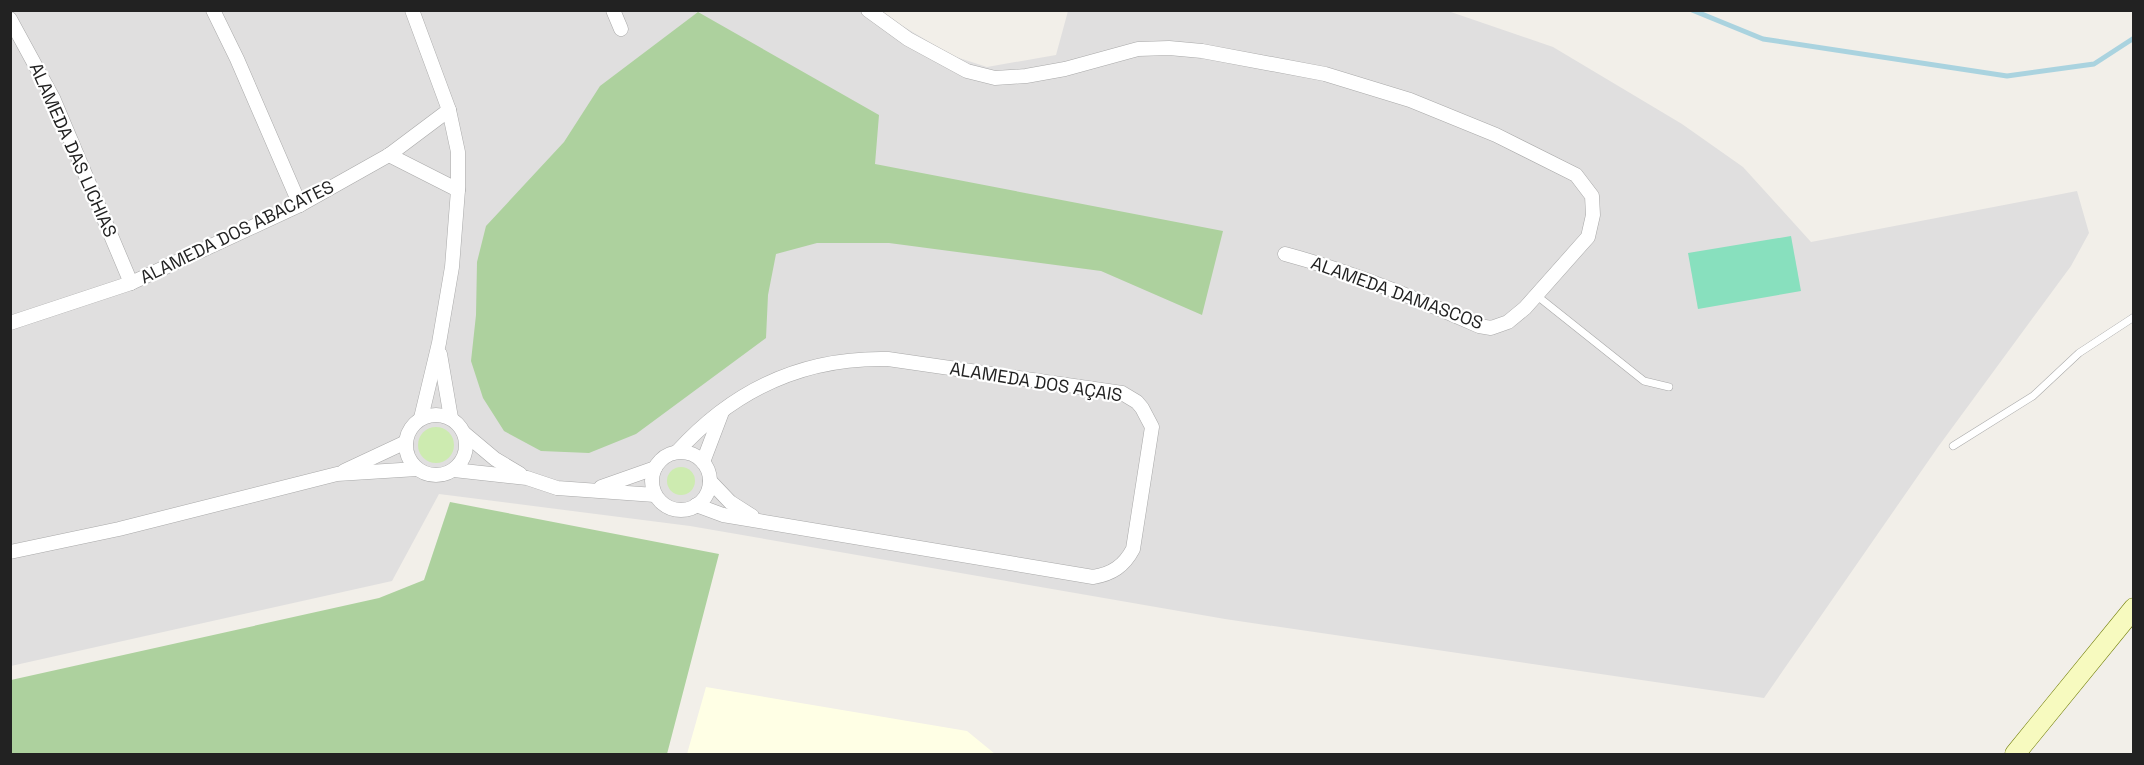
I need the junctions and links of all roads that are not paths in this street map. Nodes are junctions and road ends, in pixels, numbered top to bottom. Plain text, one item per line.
1 (213, 10) edge
2 (412, 10) edge
3 (613, 10) edge
4 (868, 10) edge
5 (10, 19) edge
6 (621, 29) dead end
7 (449, 110) junction
8 (389, 155) junction
9 (458, 190) junction
10 (300, 205) junction
11 (1285, 254) dead end
12 (131, 283) junction
13 (1536, 295) junction
14 (2133, 317) edge
15 (10, 323) edge
16 (439, 343) junction
17 (1670, 387) dead end
18 (723, 410) junction
19 (421, 418) junction
20 (450, 418) junction
21 (464, 433) junction
22 (406, 442) junction
23 (1953, 446) dead end
24 (677, 452) junction
25 (703, 462) junction
26 (655, 468) junction
27 (417, 469) junction
28 (454, 470) junction
29 (337, 474) junction
30 (527, 478) junction
31 (710, 480) junction
32 (596, 489) junction
33 (655, 495) junction
34 (696, 506) junction
35 (756, 519) junction
36 (10, 552) edge
37 (2133, 608) edge
38 (2015, 754) edge

1 - 10 street
2 - 7 street
3 - 6 street
4 - 13 street, ALAMEDA DAMASCOS
5 - 12 street, ALAMEDA DAS LICHIAS
7 - 8 street, ALAMEDA DOS ABACATES
7 - 9 street
8 - 9 street
8 - 10 street, ALAMEDA DOS ABACATES
9 - 16 street
10 - 12 street, ALAMEDA DOS ABACATES
11 - 13 street, ALAMEDA DAMASCOS
12 - 15 street, ALAMEDA DOS ABACATES
13 - 17 lane
14 - 23 lane
16 - 19 street
16 - 20 street
18 - 24 street, ALAMEDA DOS AÇAIS
18 - 25 street
18 - 35 street, ALAMEDA DOS AÇAIS
19 - 20 street
19 - 22 street
20 - 21 street
21 - 28 street
21 - 30 street
22 - 27 street
22 - 29 street
24 - 25 street
24 - 26 street
25 - 31 street
26 - 32 street
26 - 33 street
27 - 28 street
27 - 29 street
28 - 30 street
29 - 36 street
30 - 32 street
31 - 34 street
31 - 35 street
32 - 33 street
33 - 34 street
34 - 35 street, ALAMEDA DOS AÇAIS
37 - 38 main road

